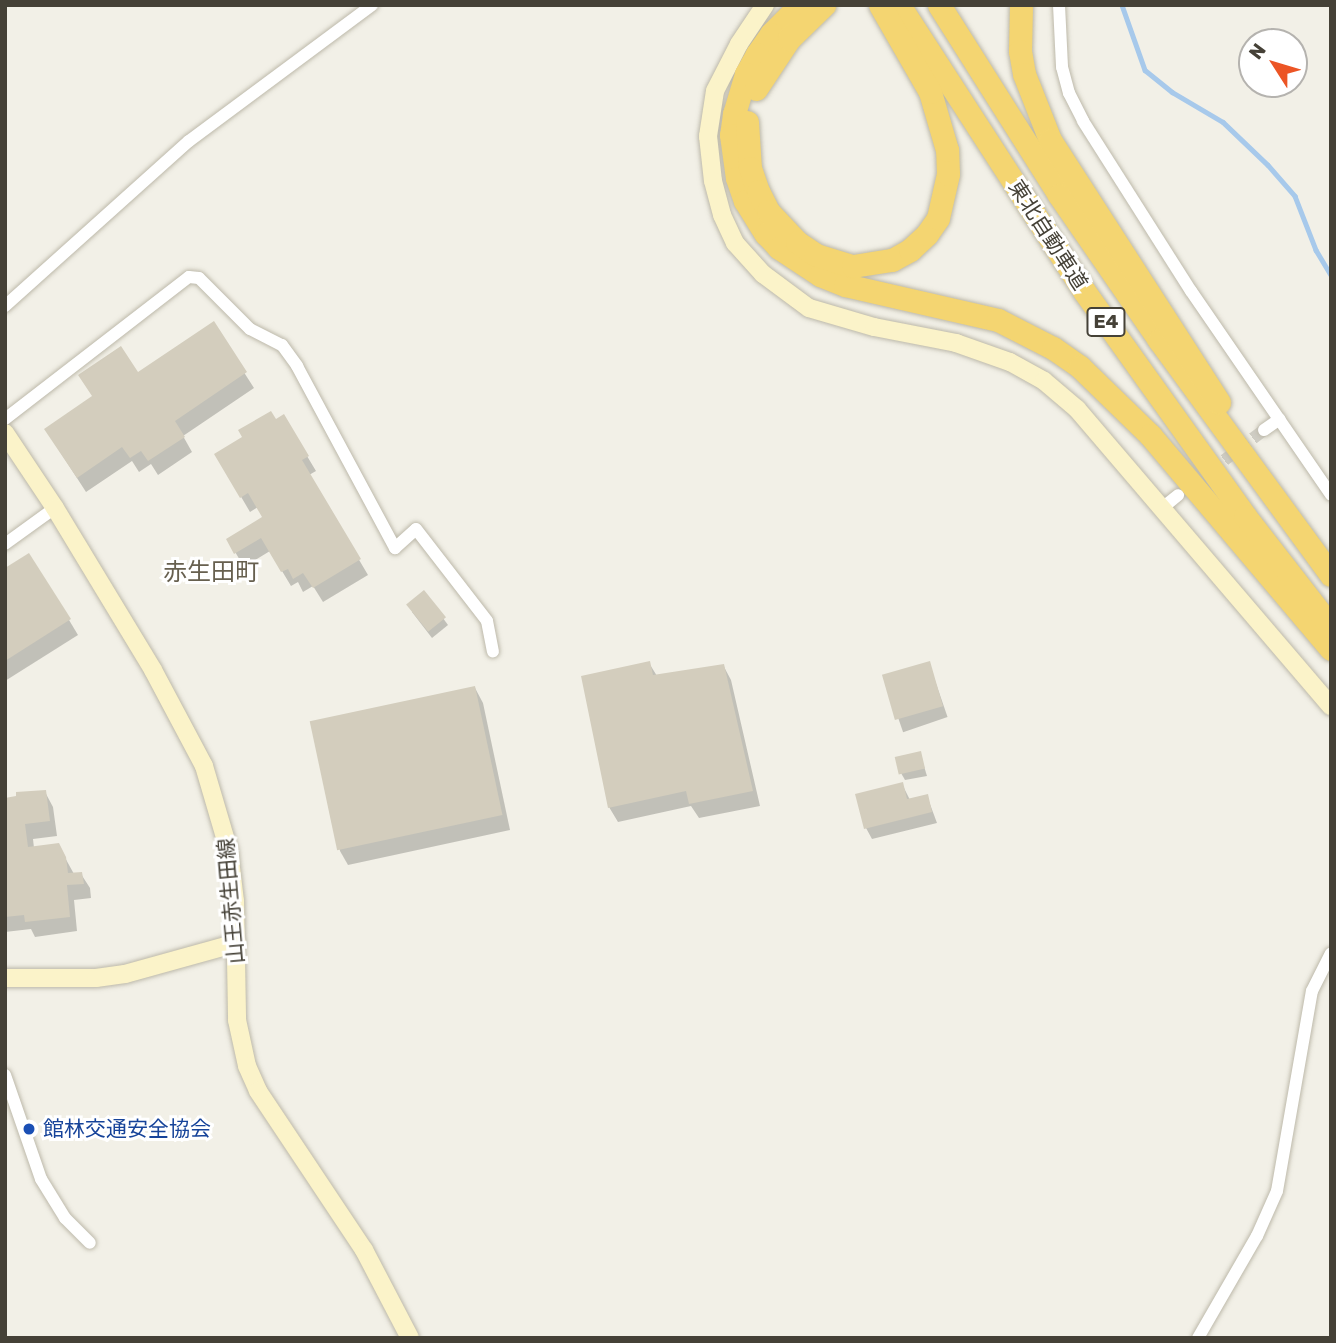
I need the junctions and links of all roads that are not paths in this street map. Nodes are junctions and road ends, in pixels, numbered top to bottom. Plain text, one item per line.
1 (372, 5) edge
2 (765, 5) edge
3 (800, 5) edge
4 (824, 5) edge
5 (939, 5) edge
6 (1021, 5) edge
7 (1059, 5) edge
8 (886, 6) edge
9 (5, 306) edge
10 (5, 419) edge
11 (1280, 419) junction
12 (1264, 430) tunnel mouth
13 (5, 433) edge
14 (1178, 495) dead end
15 (1331, 495) edge
16 (1272, 496) junction
17 (55, 508) junction
18 (1161, 509) junction
19 (5, 544) edge
20 (1331, 575) edge
21 (1331, 627) edge
22 (1331, 649) edge
23 (493, 651) dead end
24 (1331, 706) edge
25 (237, 943) junction
26 (1331, 953) edge
27 (5, 978) edge
28 (5, 1075) edge
29 (90, 1243) dead end
30 (410, 1338) edge
31 (1198, 1338) edge

1 - 9 street
2 - 18 street
3 - 22 highway
4 - 8 highway
5 - 16 highway, 東北自動車道 / E4
6 - 16 highway
7 - 11 street
8 - 21 highway, 東北自動車道 / E4
10 - 23 street
11 - 12 street
11 - 15 street
13 - 17 street, 山王赤生田線
14 - 18 street
16 - 20 highway, 東北自動車道 / E4
17 - 19 street
17 - 25 street, 山王赤生田線
18 - 24 street
25 - 27 street
25 - 30 street, 山王赤生田線
26 - 31 street
28 - 29 street

